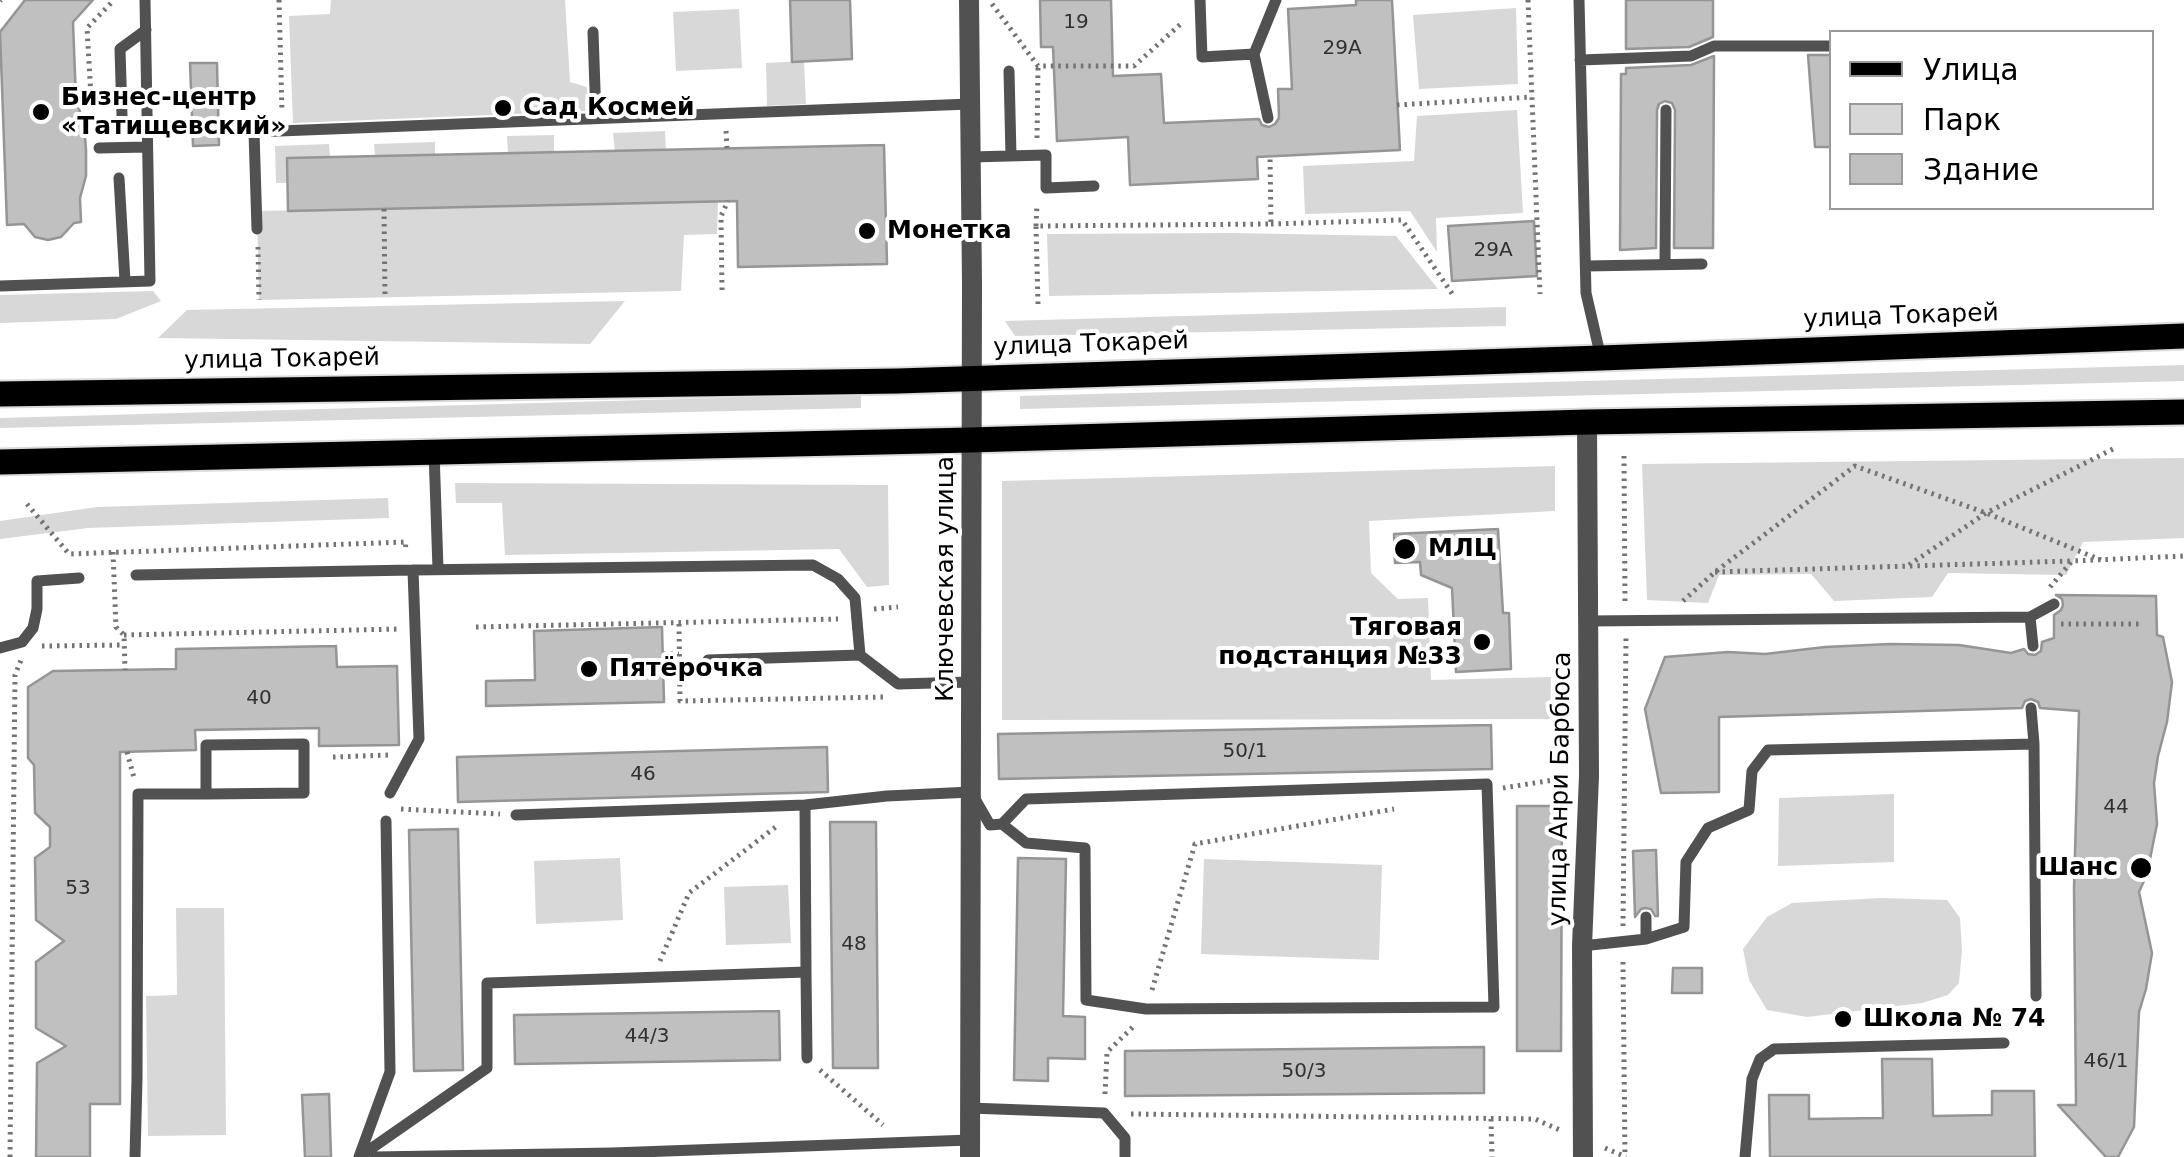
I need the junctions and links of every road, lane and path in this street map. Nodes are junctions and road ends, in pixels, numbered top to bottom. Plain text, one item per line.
1 (114, 0) edge
2 (145, 0) edge
3 (278, 0) edge
4 (969, 0) edge
5 (989, 0) edge
6 (1276, 0) edge
7 (1528, 0) edge
8 (1579, 0) edge
9 (1200, 3) edge
10 (279, 16) dead end
11 (146, 30) junction
12 (593, 32) dead end
13 (1829, 46) edge
14 (1254, 54) junction
15 (1580, 60) junction
16 (1009, 71) dead end
17 (1532, 97) junction
18 (970, 104) junction
19 (1398, 105) dead end
20 (1666, 110) dead end
21 (122, 116) dead end
22 (596, 118) junction
23 (1268, 118) dead end
24 (96, 144) joint
25 (148, 147) junction
26 (1011, 156) junction
27 (1270, 156) dead end
28 (971, 158) junction
29 (120, 178) dead end
30 (1094, 186) dead end
31 (728, 201) dead end
32 (384, 209) dead end
33 (1272, 224) junction
34 (257, 229) dead end
35 (1665, 264) junction
36 (1702, 264) dead end
37 (258, 266) dead end
38 (1586, 266) junction
39 (125, 282) junction
40 (0, 286) edge
41 (722, 290) dead end
42 (1540, 294) dead end
43 (1453, 295) dead end
44 (386, 297) dead end
45 (259, 300) dead end
46 (1038, 304) dead end
47 (2184, 336) edge
48 (1601, 358) junction
49 (972, 378) junction
50 (0, 394) edge
51 (2184, 412) edge
52 (1587, 422) junction
53 (970, 440) junction
54 (2115, 448) dead end
55 (434, 452) junction
56 (1624, 456) dead end
57 (0, 462) edge
58 (27, 504) dead end
59 (1986, 512) junction
60 (113, 552) dead end
61 (69, 554) dead end
62 (2184, 556) edge
63 (2101, 560) junction
64 (2072, 561) junction
65 (1907, 566) junction
66 (438, 569) junction
67 (413, 570) junction
68 (1715, 572) junction
69 (136, 575) dead end
70 (79, 578) dead end
71 (2054, 604) dead end
72 (2035, 614) junction
73 (858, 619) junction
74 (1662, 620) junction
75 (1588, 621) junction
76 (1626, 621) junction
77 (679, 624) junction
78 (476, 627) dead end
79 (407, 629) dead end
80 (124, 635) junction
81 (124, 644) junction
82 (2033, 646) dead end
83 (0, 648) edge
84 (664, 654) dead end
85 (679, 654) junction
86 (860, 655) junction
87 (708, 660) dead end
88 (124, 670) dead end
89 (971, 682) junction
90 (887, 698) dead end
91 (2031, 708) dead end
92 (2034, 744) junction
93 (402, 755) dead end
94 (334, 757) dead end
95 (1589, 776) junction
96 (972, 792) junction
97 (1487, 792) junction
98 (390, 793) dead end
99 (206, 794) junction
100 (805, 805) junction
101 (1409, 806) dead end
102 (387, 815) joint
103 (516, 815) joint
104 (1002, 824) junction
105 (1646, 916) dead end
106 (1646, 939) junction
107 (1582, 946) junction
108 (806, 972) junction
109 (653, 978) junction
110 (2036, 996) dead end
111 (1146, 1009) junction
112 (2004, 1044) dead end
113 (807, 1058) joint
114 (970, 1108) junction
115 (1104, 1114) junction
116 (1491, 1119) junction
117 (1569, 1134) dead end
118 (901, 1142) junction
119 (970, 1149) edge
120 (10, 1157) edge
121 (134, 1157) edge
122 (359, 1157) edge
123 (375, 1157) edge
124 (1125, 1157) edge
125 (1492, 1157) edge
126 (1583, 1157) edge
127 (1746, 1157) edge

1 - 24 path
2 - 11 lane
3 - 10 path
4 - 18 street, Ключевская улица
5 - 9 path
6 - 14 lane
7 - 17 path
8 - 15 lane
9 - 14 lane
11 - 21 lane
11 - 25 lane
12 - 22 lane
13 - 15 lane
14 - 23 lane
15 - 38 lane
16 - 26 lane
17 - 19 path
17 - 42 path
18 - 22 lane
18 - 28 street, Ключевская улица
20 - 35 lane
22 - 34 lane
24 - 25 lane
25 - 39 lane
26 - 28 lane
26 - 30 lane
27 - 33 path
28 - 49 street, Ключевская улица
29 - 39 lane
31 - 41 path
32 - 44 path
33 - 43 path
33 - 46 path
35 - 36 lane
35 - 38 lane
37 - 45 path
38 - 48 lane
39 - 40 lane
47 - 48 main road, улица Токарей
48 - 49 main road, улица Токарей
49 - 50 main road, улица Токарей
49 - 53 street, Ключевская улица
51 - 52 main road
52 - 53 main road
52 - 75 street, улица Анри Барбюса
53 - 55 main road
53 - 89 street, Ключевская улица
54 - 59 path
55 - 57 main road
55 - 66 lane
56 - 76 path
58 - 61 path
59 - 63 path
59 - 65 path
59 - 68 path
60 - 80 path
62 - 63 path
63 - 64 path
64 - 65 path
64 - 72 path
65 - 68 path
66 - 67 lane
66 - 73 lane
67 - 69 lane
67 - 98 lane
68 - 74 path
70 - 83 lane
71 - 72 lane
72 - 74 lane
72 - 82 lane
73 - 77 path
73 - 86 lane
74 - 76 lane
75 - 76 lane
75 - 95 street, улица Анри Барбюса
77 - 78 path
77 - 85 path
79 - 80 path
80 - 81 path
81 - 88 path
81 - 120 path
84 - 85 path
85 - 90 path
86 - 87 lane
86 - 89 lane
89 - 96 street, Ключевская улица
91 - 92 lane
92 - 106 lane
92 - 110 lane
93 - 94 path
95 - 97 path
95 - 107 street, улица Анри Барбюса
96 - 100 lane
96 - 104 lane
96 - 114 street, Ключевская улица
97 - 104 lane
97 - 111 lane
99 - 99 lane
99 - 121 lane
100 - 103 lane
100 - 108 lane
100 - 109 path
101 - 111 path
102 - 103 path
102 - 122 lane
104 - 111 lane
105 - 106 lane
106 - 107 lane
107 - 126 street, улица Анри Барбюса
108 - 109 lane
108 - 113 lane
109 - 122 lane
111 - 115 path
112 - 127 lane
113 - 118 path
114 - 115 lane
114 - 119 street, Ключевская улица
115 - 116 path
115 - 124 lane
116 - 117 path
116 - 125 path
118 - 119 lane
118 - 123 lane

